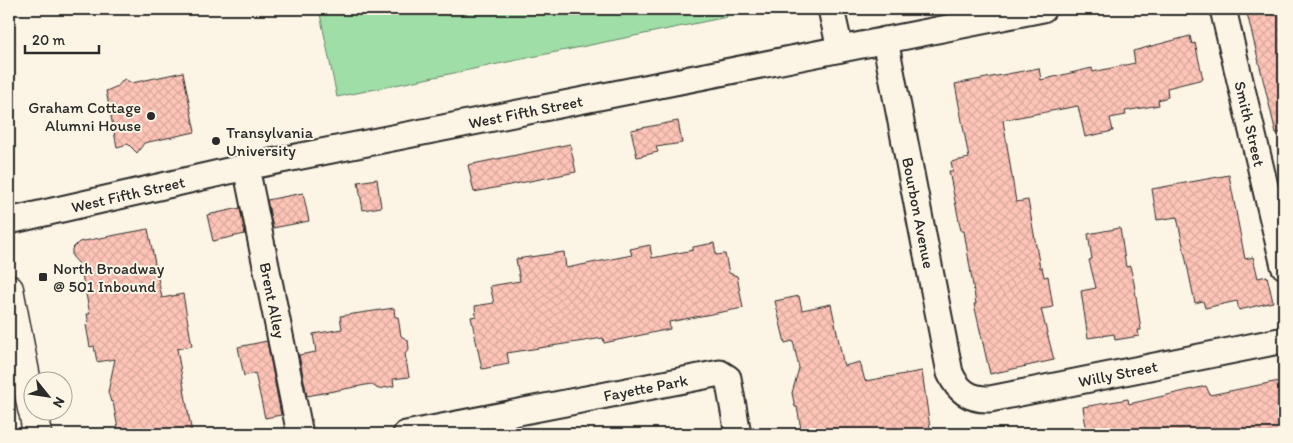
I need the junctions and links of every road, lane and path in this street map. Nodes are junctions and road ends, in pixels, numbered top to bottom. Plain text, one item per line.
1 (831, 9) edge
2 (1043, 9) edge
3 (1223, 9) edge
4 (885, 40) junction
5 (840, 49) junction
6 (246, 167) junction
7 (9, 221) edge
8 (1284, 264) edge
9 (9, 289) edge
10 (1284, 340) edge
11 (25, 370) edge
12 (955, 385) joint
13 (35, 420) edge
14 (508, 424) edge
15 (37, 434) edge
16 (300, 434) edge
17 (406, 434) edge
18 (738, 434) edge

1 - 5 street
2 - 4 street, West Fifth Street
3 - 8 street, Smith Street
4 - 5 street, West Fifth Street
4 - 12 street, Bourbon Avenue
5 - 6 street, West Fifth Street
6 - 7 street, West Fifth Street
6 - 16 street, Brent Alley
9 - 11 main road
10 - 12 street, Willy Street
13 - 15 main road
14 - 17 street, Fayette Park
14 - 18 street, Fayette Park

